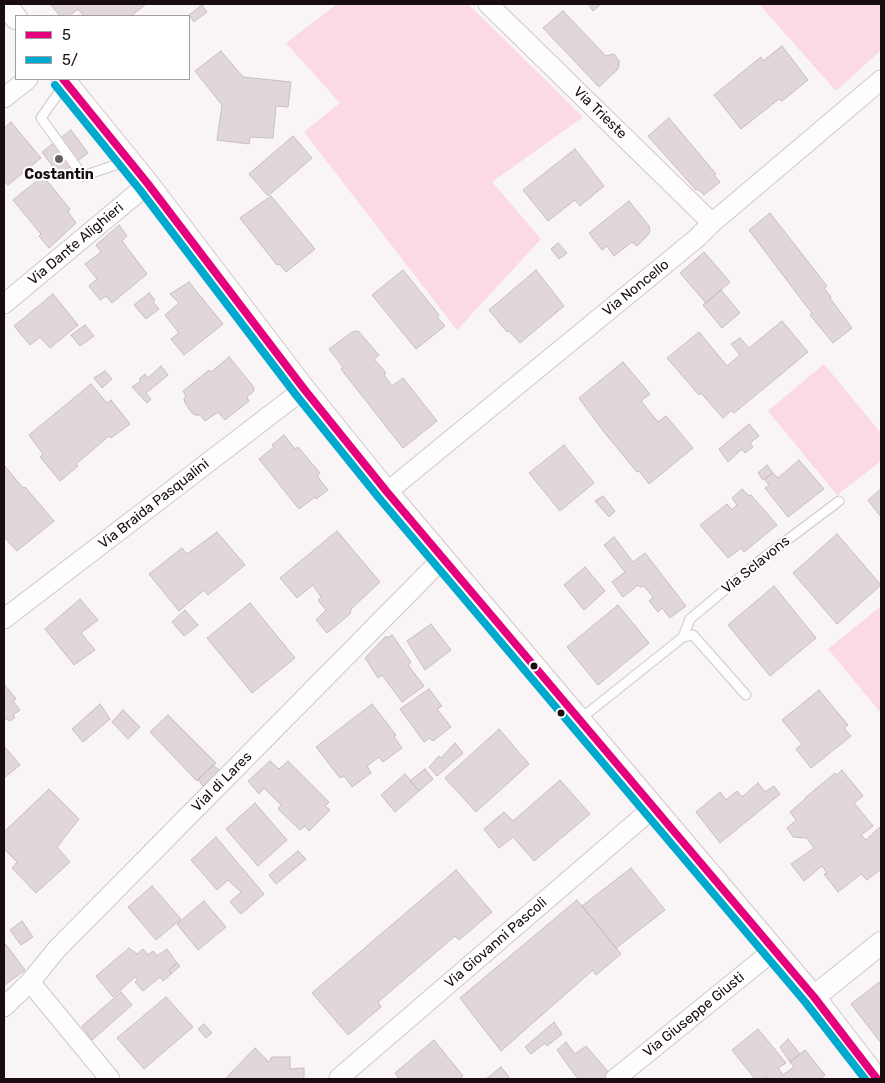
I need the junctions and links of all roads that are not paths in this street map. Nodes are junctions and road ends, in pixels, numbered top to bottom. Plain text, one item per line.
1 (5, 4) edge
2 (488, 4) edge
3 (15, 17) edge
4 (27, 80) edge
5 (65, 80) edge
6 (881, 80) edge
7 (4, 98) edge
8 (128, 160) junction
9 (148, 184) junction
10 (712, 223) junction
11 (4, 304) edge
12 (304, 389) junction
13 (387, 492) junction
14 (839, 502) dead end
15 (442, 559) junction
16 (4, 619) edge
17 (683, 637) junction
18 (746, 695) dead end
19 (579, 720) junction
20 (653, 808) junction
21 (881, 943) edge
22 (774, 950) junction
23 (30, 982) junction
24 (814, 997) junction
25 (4, 1006) edge
26 (339, 1078) dead end
27 (110, 1079) edge
28 (614, 1079) edge
29 (877, 1079) edge

1 - 3 street
2 - 10 street, Via Trieste
4 - 7 street
5 - 8 street
5 - 8 lane
6 - 10 street, Via Noncello
8 - 9 street
9 - 11 street, Via Dante Alighieri
9 - 12 street
10 - 13 street, Via Noncello
12 - 13 street
12 - 16 street, Via Braida Pasqualini
13 - 15 street
14 - 17 lane, Via Sclavons
15 - 19 street
15 - 23 street, Vial di Lares
17 - 18 lane
17 - 19 lane, Via Sclavons
19 - 20 street
20 - 22 street
20 - 26 street, Via Giovanni Pascoli
21 - 24 street
22 - 24 street
22 - 28 street, Via Giuseppe Giusti
23 - 25 street, Vial di Lares
23 - 27 street
24 - 29 street

